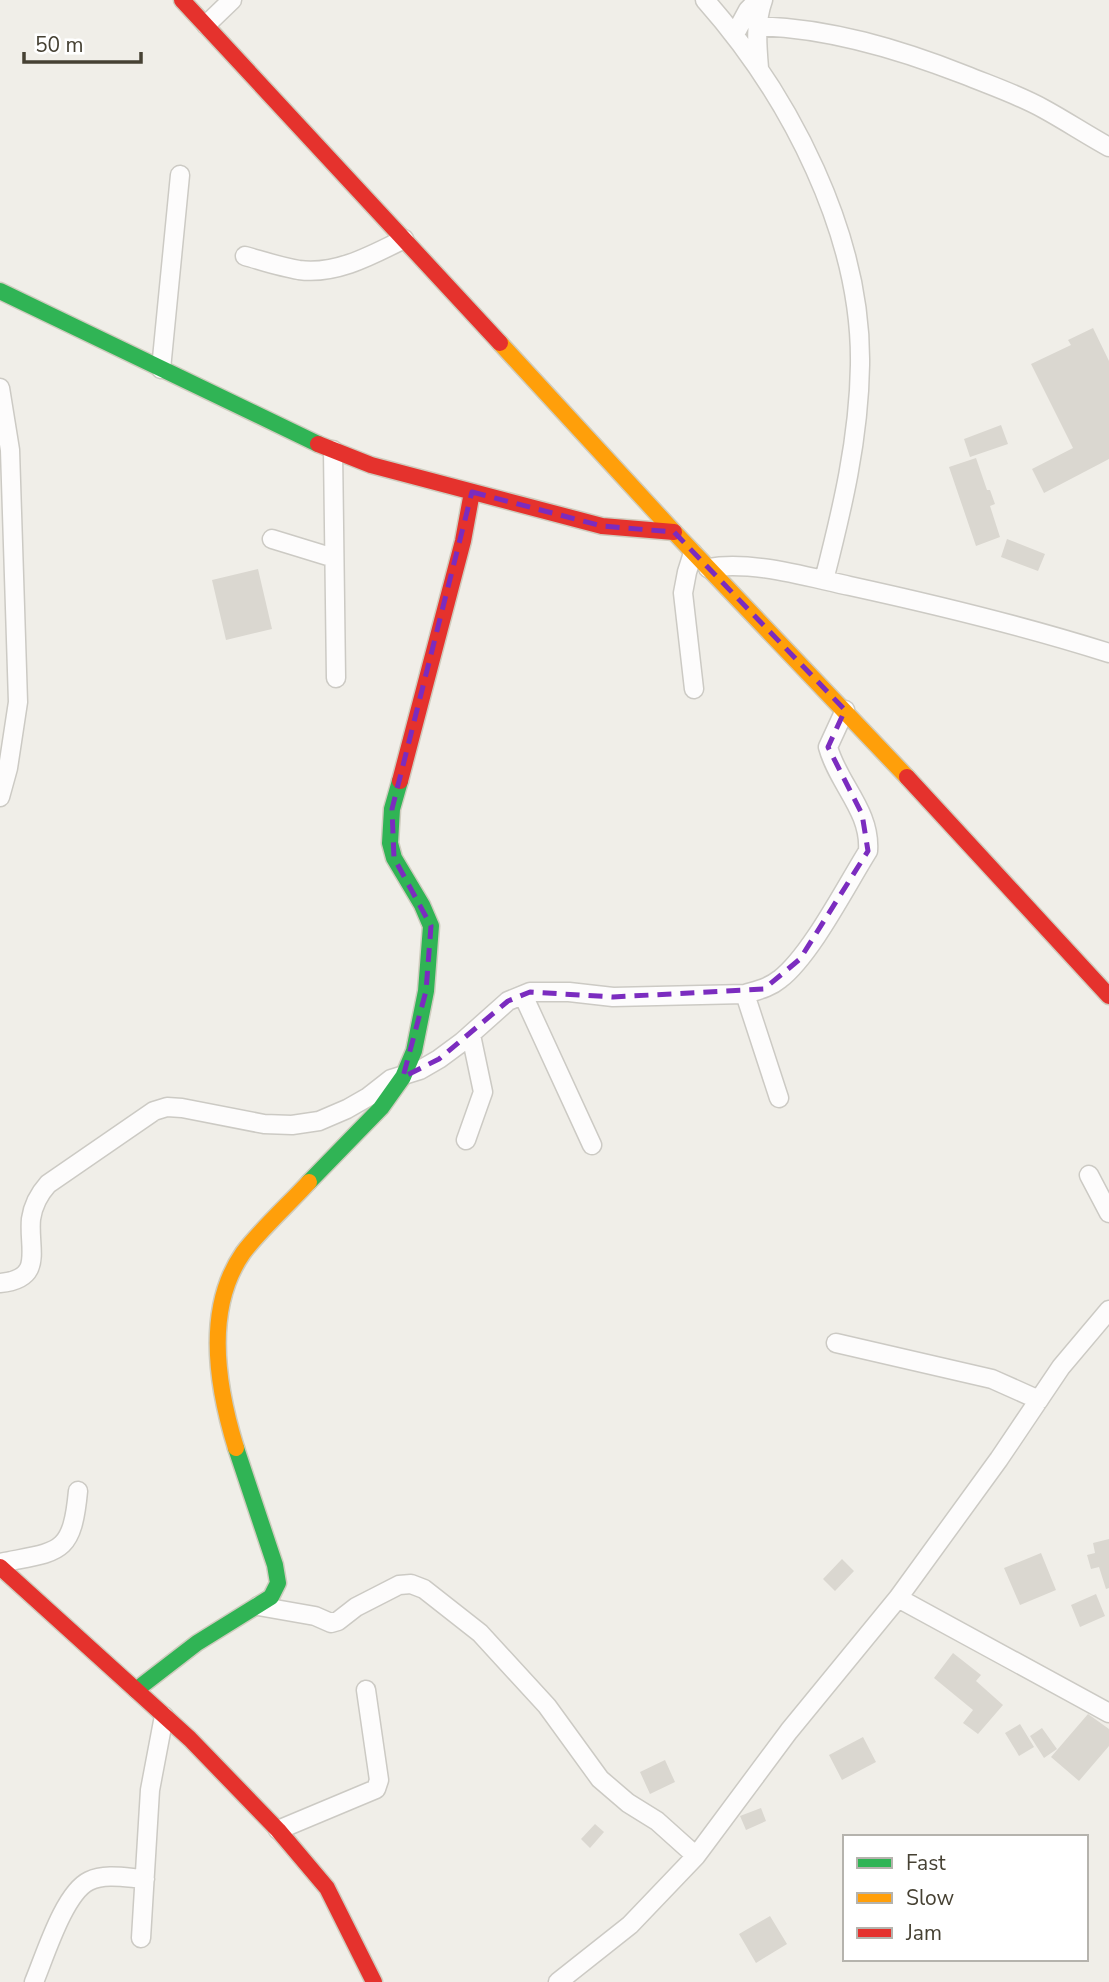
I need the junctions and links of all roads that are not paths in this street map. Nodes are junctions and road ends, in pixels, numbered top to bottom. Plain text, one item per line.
1 (182, 0) edge
2 (232, 0) edge
3 (705, 0) edge
4 (760, 0) edge
5 (206, 25) junction
6 (758, 26) junction
7 (735, 34) junction
8 (759, 72) junction
9 (1109, 147) edge
10 (180, 175) dead end
11 (404, 239) junction
12 (245, 256) dead end
13 (0, 291) edge
14 (161, 369) junction
15 (0, 388) edge
16 (332, 450) junction
17 (472, 492) junction
18 (674, 532) junction
19 (272, 539) dead end
20 (694, 552) junction
21 (6, 553) edge
22 (334, 558) junction
23 (708, 568) junction
24 (824, 580) junction
25 (1109, 653) edge
26 (336, 678) dead end
27 (694, 689) dead end
28 (845, 709) junction
29 (0, 797) edge
30 (745, 993) junction
31 (523, 995) junction
32 (1109, 996) edge
33 (471, 1035) junction
34 (403, 1077) junction
35 (779, 1098) dead end
36 (466, 1140) dead end
37 (592, 1145) dead end
38 (1089, 1175) dead end
39 (1109, 1213) edge
40 (0, 1283) edge
41 (1109, 1310) edge
42 (836, 1343) dead end
43 (1039, 1400) junction
44 (78, 1491) dead end
45 (0, 1565) edge
46 (898, 1598) junction
47 (258, 1606) junction
48 (136, 1690) junction
49 (366, 1690) dead end
50 (1109, 1713) edge
51 (164, 1716) junction
52 (278, 1830) junction
53 (696, 1856) junction
54 (145, 1879) junction
55 (141, 1938) dead end
56 (34, 1982) edge
57 (374, 1982) edge
58 (558, 1982) edge

1 - 5 main road
2 - 5 street
3 - 7 street
4 - 6 street
4 - 7 street
5 - 11 main road
6 - 8 street
6 - 9 street
7 - 8 street
8 - 24 street
10 - 14 street
11 - 12 street
11 - 18 main road
13 - 14 main road
14 - 16 main road
15 - 21 street
16 - 17 main road
16 - 22 street
17 - 18 main road
17 - 34 main road
18 - 20 main road
19 - 22 street
20 - 23 main road
20 - 27 street
21 - 29 street
22 - 26 street
23 - 24 street
23 - 28 main road
24 - 25 street
28 - 30 street
28 - 32 main road
30 - 31 street
30 - 35 street
31 - 33 street
31 - 37 street
33 - 34 street
33 - 36 street
34 - 40 street
34 - 47 main road
38 - 39 street
41 - 43 street
42 - 43 street
43 - 46 street
44 - 45 street
45 - 48 main road
46 - 50 street
46 - 53 street
47 - 48 main road
47 - 53 street
48 - 51 main road
49 - 52 street
51 - 52 main road
51 - 54 street
52 - 57 main road
53 - 58 street
54 - 55 street
54 - 56 street

